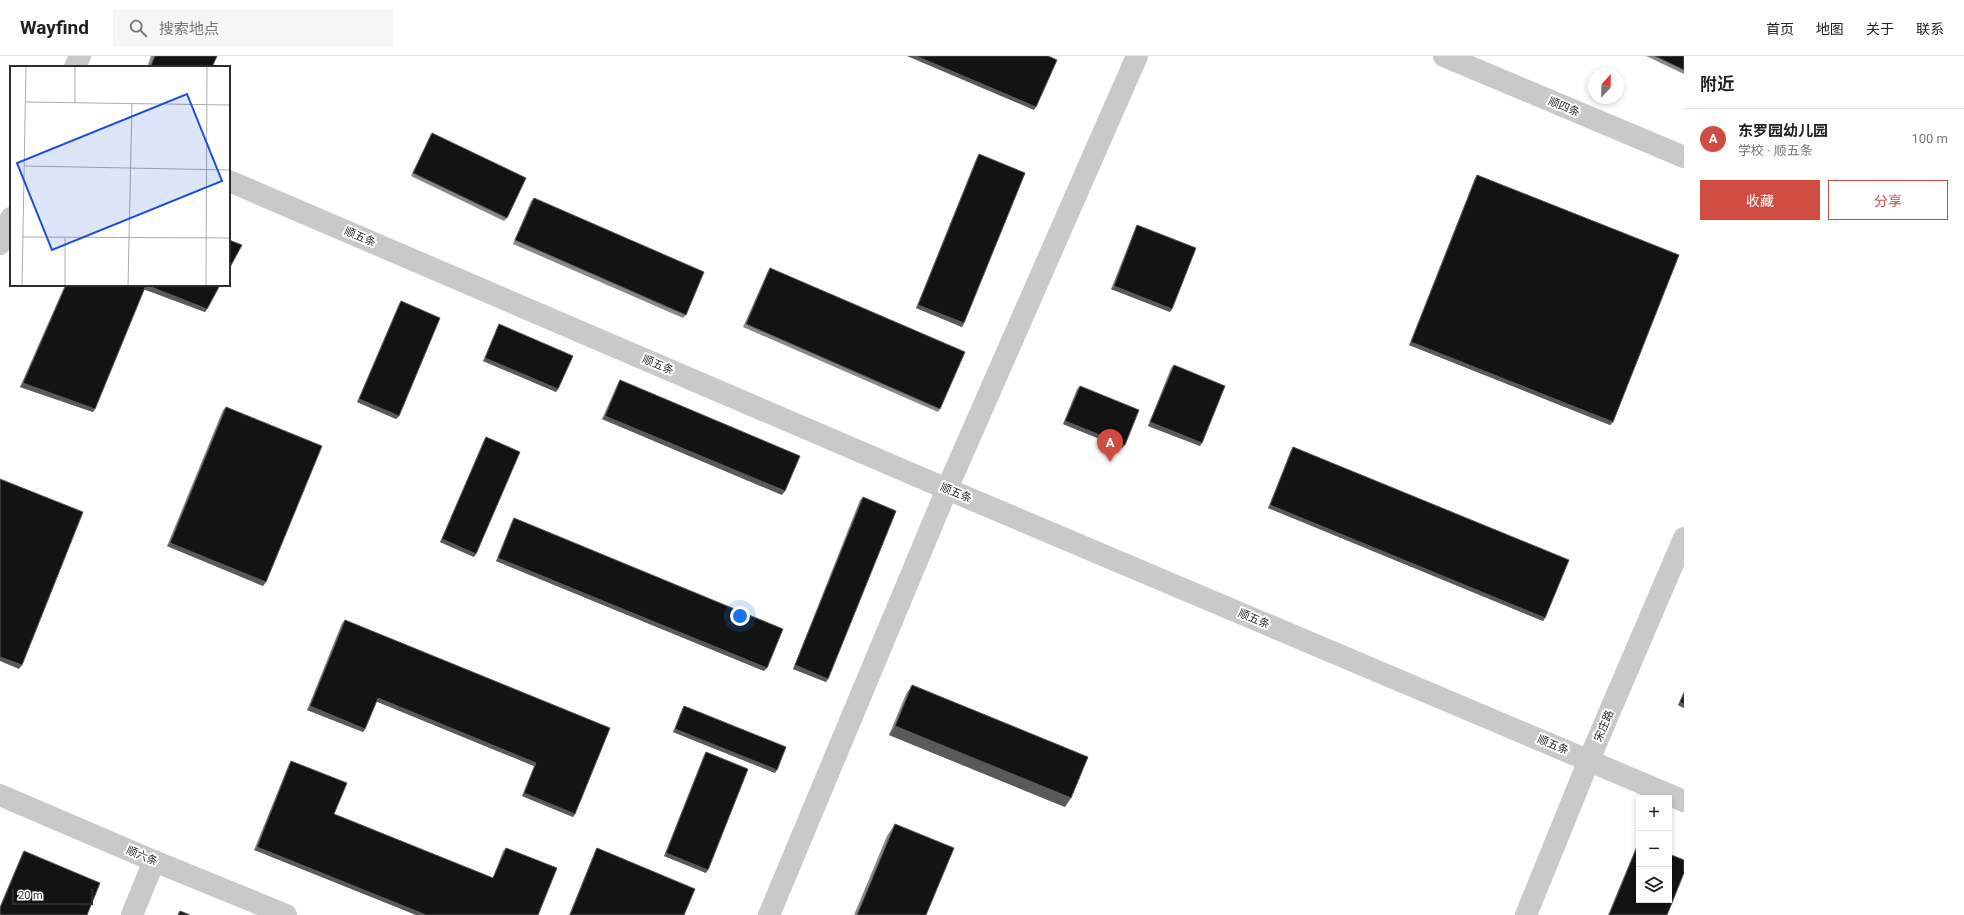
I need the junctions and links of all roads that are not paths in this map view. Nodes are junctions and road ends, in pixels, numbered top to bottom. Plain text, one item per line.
1 (80, 56) edge
2 (1137, 56) edge
3 (1444, 56) edge
4 (75, 66) edge
5 (1684, 157) edge
6 (230, 181) edge
7 (10, 220) edge
8 (0, 244) edge
9 (947, 489) junction
10 (1684, 538) edge
11 (1589, 760) junction
12 (0, 795) edge
13 (1684, 801) edge
14 (154, 861) junction
15 (132, 915) edge
16 (286, 915) edge
17 (768, 915) edge
18 (1526, 915) edge

1 - 4 street
2 - 9 street
3 - 5 street, 顺四条
6 - 9 street, 顺五条
7 - 8 street
9 - 11 street, 顺五条
9 - 17 street
10 - 11 street, 宋庄路
11 - 13 street, 顺五条
11 - 18 street, 宋庄路
12 - 14 street, 顺六条
14 - 15 street
14 - 16 street, 顺六条

